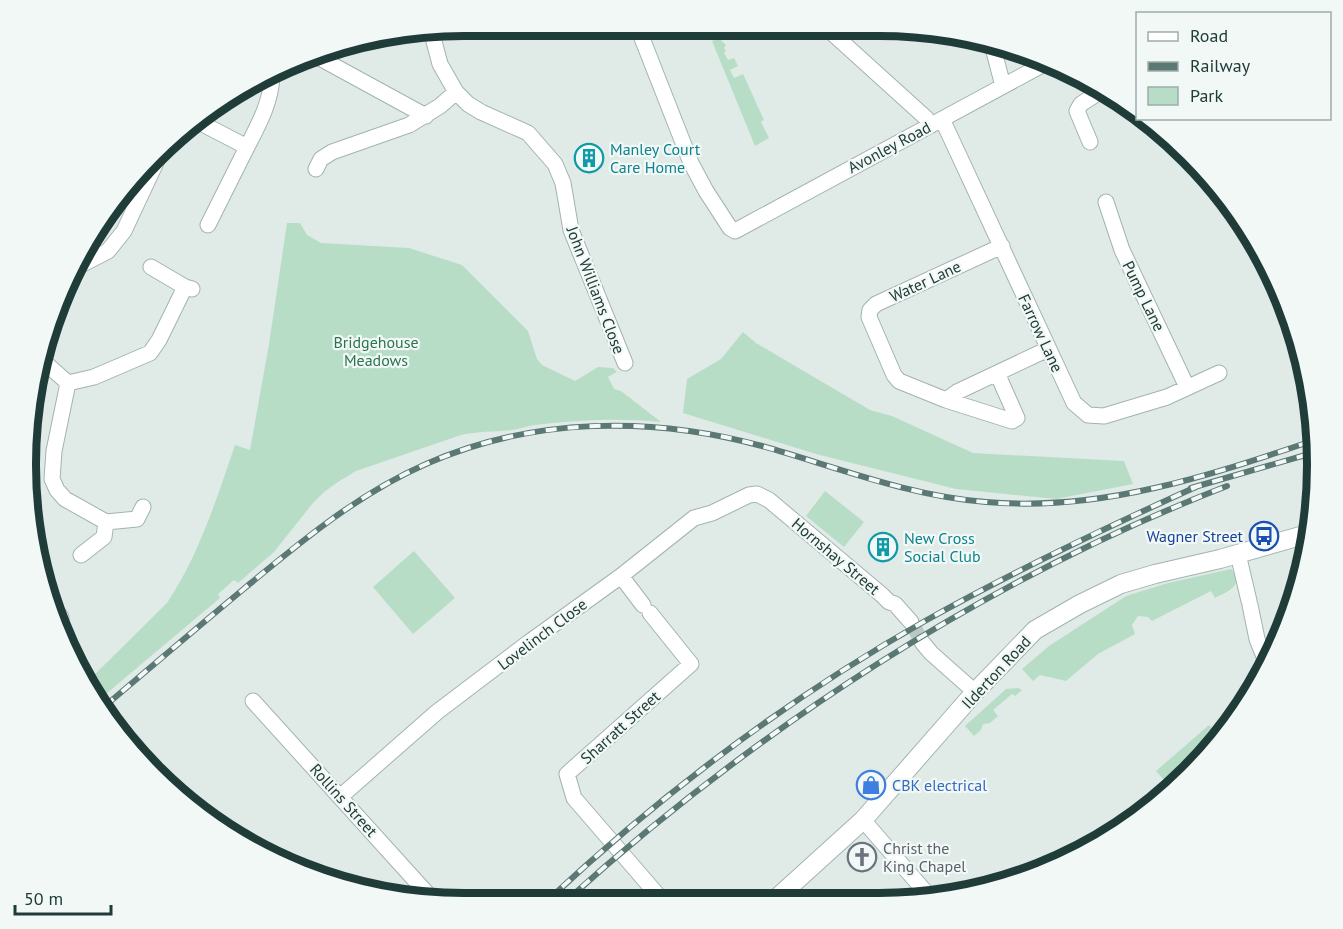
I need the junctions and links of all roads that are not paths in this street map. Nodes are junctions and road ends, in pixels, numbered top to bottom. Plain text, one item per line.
1 (641, 36) edge
2 (835, 36) edge
3 (433, 37) edge
4 (994, 53) edge
5 (324, 60) edge
6 (1038, 67) edge
7 (272, 82) edge
8 (1003, 86) junction
9 (456, 92) junction
10 (1095, 95) edge
11 (426, 116) junction
12 (936, 122) junction
13 (204, 125) edge
14 (1090, 142) dead end
15 (247, 147) junction
16 (316, 169) dead end
17 (151, 173) edge
18 (1106, 202) dead end
19 (208, 225) dead end
20 (1002, 246) junction
21 (87, 262) edge
22 (151, 267) dead end
23 (1048, 349) junction
24 (625, 363) dead end
25 (48, 365) edge
26 (997, 373) junction
27 (1219, 373) dead end
28 (68, 383) junction
29 (1187, 387) junction
30 (946, 400) junction
31 (757, 494) joint
32 (143, 507) dead end
33 (106, 522) junction
34 (1301, 536) edge
35 (1238, 554) junction
36 (81, 555) dead end
37 (621, 576) junction
38 (911, 622) tunnel mouth
39 (922, 642) tunnel mouth
40 (1263, 653) edge
41 (975, 692) junction
42 (253, 701) dead end
43 (340, 797) junction
44 (863, 820) junction
45 (924, 890) edge
46 (426, 891) edge
47 (656, 893) edge
48 (783, 893) edge

1 - 12 street, Avonley Road
2 - 12 street, Farrow Lane
3 - 9 street, John Williams Close
4 - 8 street
5 - 11 street
6 - 8 street, Avonley Road
7 - 15 street
8 - 12 street, Avonley Road
9 - 11 street
9 - 24 street, John Williams Close
10 - 14 street
11 - 16 street
12 - 20 street, Farrow Lane
13 - 15 street
15 - 19 street
17 - 21 street
18 - 29 street, Pump Lane
20 - 23 street, Farrow Lane
20 - 30 street, Water Lane
22 - 28 street
23 - 26 street
23 - 29 street, Farrow Lane
25 - 28 street
26 - 30 street
26 - 30 street, Water Lane
27 - 29 street, Farrow Lane
28 - 33 street
31 - 37 street, Lovelinch Close
31 - 38 street, Hornshay Street
32 - 33 street
33 - 36 street
34 - 35 street, Ilderton Road
35 - 40 street
35 - 41 street, Ilderton Road
37 - 43 street, Lovelinch Close
37 - 47 street, Sharratt Street
39 - 41 street
41 - 44 street, Ilderton Road
42 - 43 street, Rollins Street
43 - 46 street, Rollins Street
44 - 45 street
44 - 48 street, Ilderton Road

